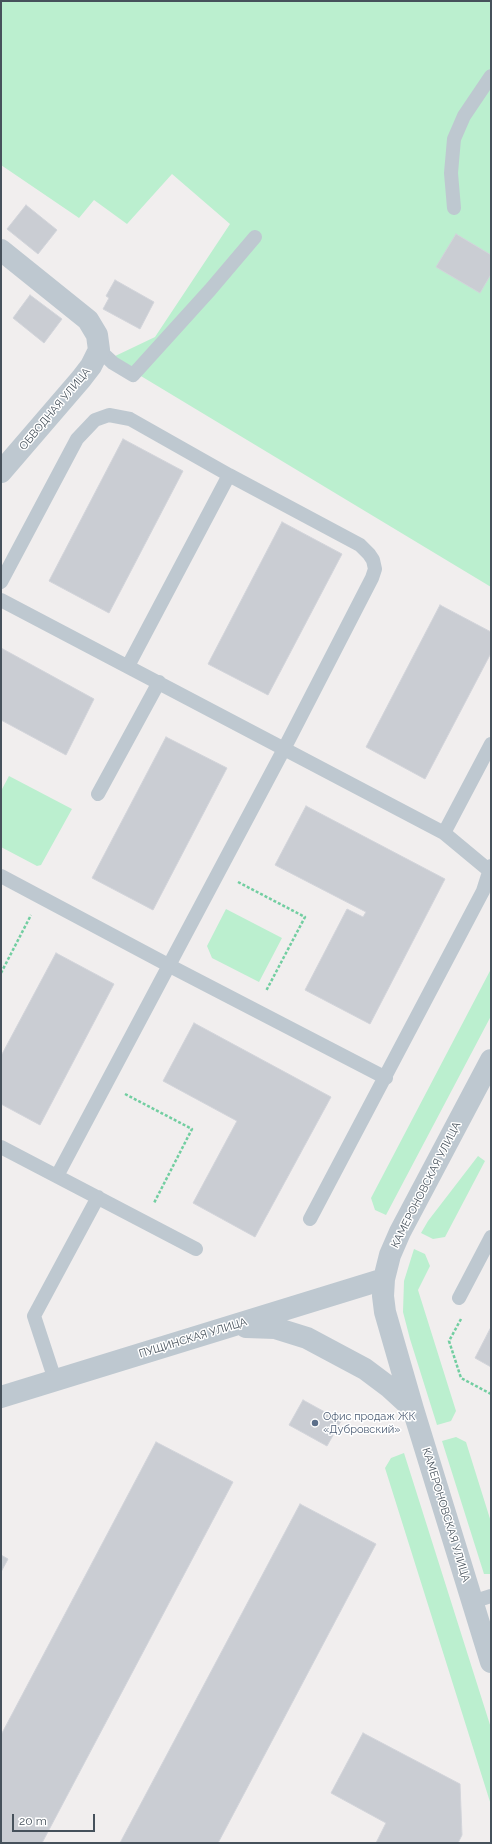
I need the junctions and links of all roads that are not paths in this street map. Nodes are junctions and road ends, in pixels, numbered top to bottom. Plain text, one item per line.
1 (491, 76) edge
2 (454, 208) dead end
3 (255, 238) dead end
4 (1, 250) edge
5 (99, 350) junction
6 (1, 472) edge
7 (229, 475) junction
8 (1, 582) edge
9 (1, 600) edge
10 (128, 666) junction
11 (159, 682) junction
12 (491, 744) edge
13 (284, 748) junction
14 (98, 794) dead end
15 (444, 833) junction
16 (490, 870) edge
17 (1, 876) edge
18 (170, 966) junction
19 (491, 1060) edge
20 (386, 1078) junction
21 (1, 1146) edge
22 (57, 1176) junction
23 (98, 1198) junction
24 (310, 1219) dead end
25 (491, 1237) edge
26 (196, 1249) dead end
27 (384, 1279) junction
28 (459, 1298) dead end
29 (230, 1326) junction
30 (55, 1380) junction
31 (1, 1397) edge
32 (413, 1409) junction
33 (482, 1599) edge
34 (491, 1662) edge

1 - 2 lane
3 - 5 lane
4 - 5 street
5 - 6 street, ОБВОДНАЯ УЛИЦА
7 - 8 lane
7 - 10 lane
7 - 13 lane
9 - 10 lane
10 - 11 lane
11 - 13 lane
11 - 14 lane
12 - 15 lane
13 - 15 lane
13 - 18 lane
15 - 16 lane
16 - 20 lane
17 - 18 lane
18 - 20 lane
18 - 22 lane
19 - 27 street, КАМЕРОНОВСКАЯ УЛИЦА
20 - 24 lane
21 - 22 lane
22 - 23 lane
23 - 26 lane
23 - 30 lane
25 - 28 lane
27 - 29 street, ПУЩИНСКАЯ УЛИЦА
27 - 32 street, КАМЕРОНОВСКАЯ УЛИЦА
29 - 30 street, ПУЩИНСКАЯ УЛИЦА
29 - 32 street
30 - 31 street, ПУЩИНСКАЯ УЛИЦА
32 - 33 street, КАМЕРОНОВСКАЯ УЛИЦА
33 - 34 street, КАМЕРОНОВСКАЯ УЛИЦА

